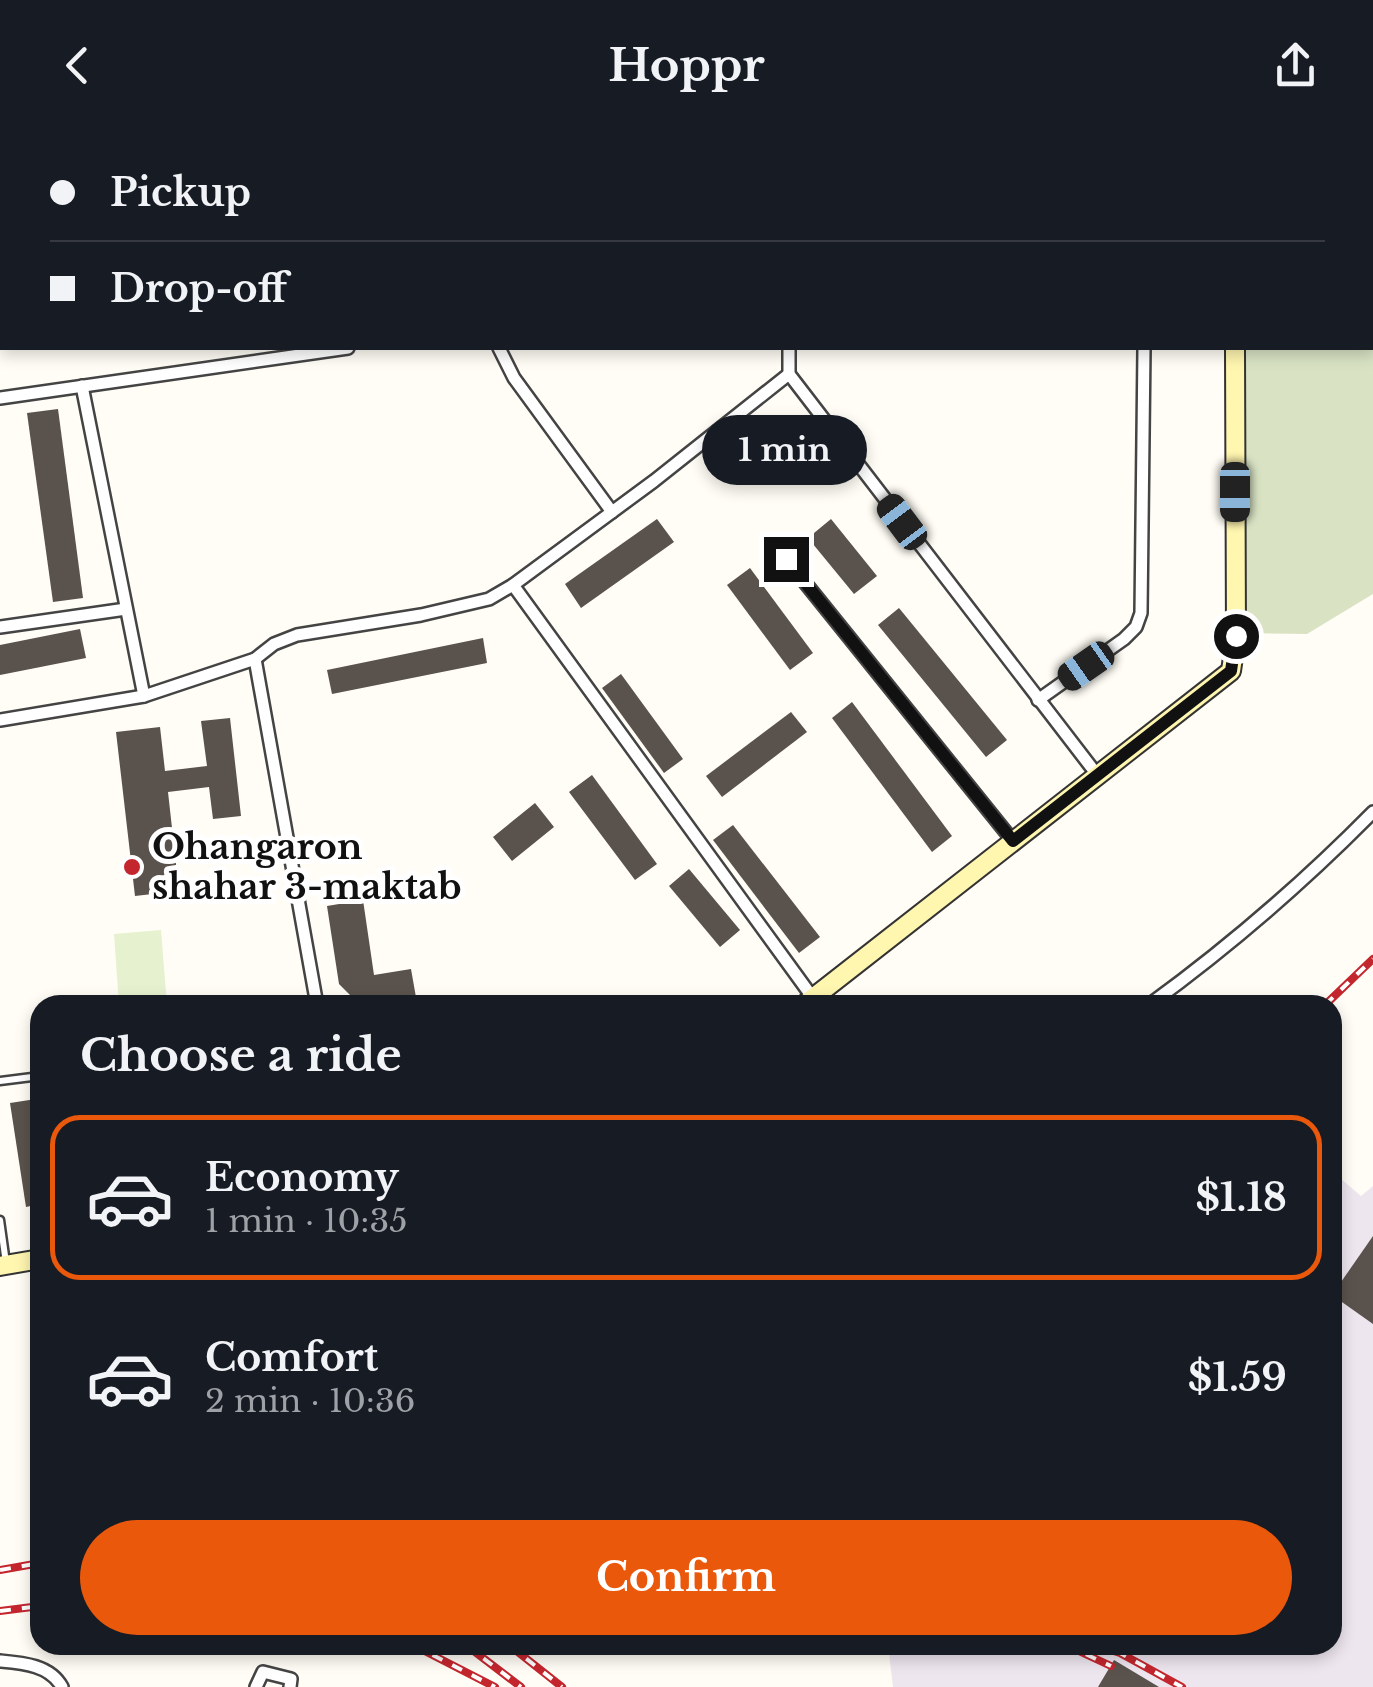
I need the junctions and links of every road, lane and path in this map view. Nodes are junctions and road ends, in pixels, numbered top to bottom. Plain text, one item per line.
1 (334, 350) edge
2 (500, 350) edge
3 (789, 350) edge
4 (1144, 350) edge
5 (1235, 350) edge
6 (789, 374) junction
7 (82, 386) junction
8 (0, 398) edge
9 (612, 512) junction
10 (786, 559) dead end
11 (513, 585) junction
12 (126, 609) junction
13 (0, 628) edge
14 (255, 659) junction
15 (144, 696) junction
16 (1038, 700) junction
17 (0, 720) edge
18 (1098, 776) junction
19 (1373, 812) edge
20 (1013, 841) junction
21 (315, 995) edge
22 (804, 995) edge
23 (818, 995) edge
24 (1163, 995) edge
25 (30, 1078) edge
26 (0, 1082) edge
27 (0, 1220) edge
28 (30, 1261) edge
29 (3, 1265) edge
30 (0, 1661) edge
31 (62, 1687) edge
32 (256, 1687) edge
33 (290, 1687) edge

1 - 7 street
2 - 9 street
3 - 6 street
4 - 16 street
5 - 18 main road
6 - 9 street
6 - 16 street
7 - 8 street
7 - 12 street
9 - 11 street
10 - 20 street
11 - 14 street
11 - 22 street
12 - 13 street
12 - 15 street
14 - 15 street
14 - 21 street
15 - 17 street
16 - 18 street
18 - 20 main road
19 - 24 street
20 - 23 main road
25 - 26 lane
27 - 29 lane
28 - 29 main road
30 - 31 street
32 - 33 street

